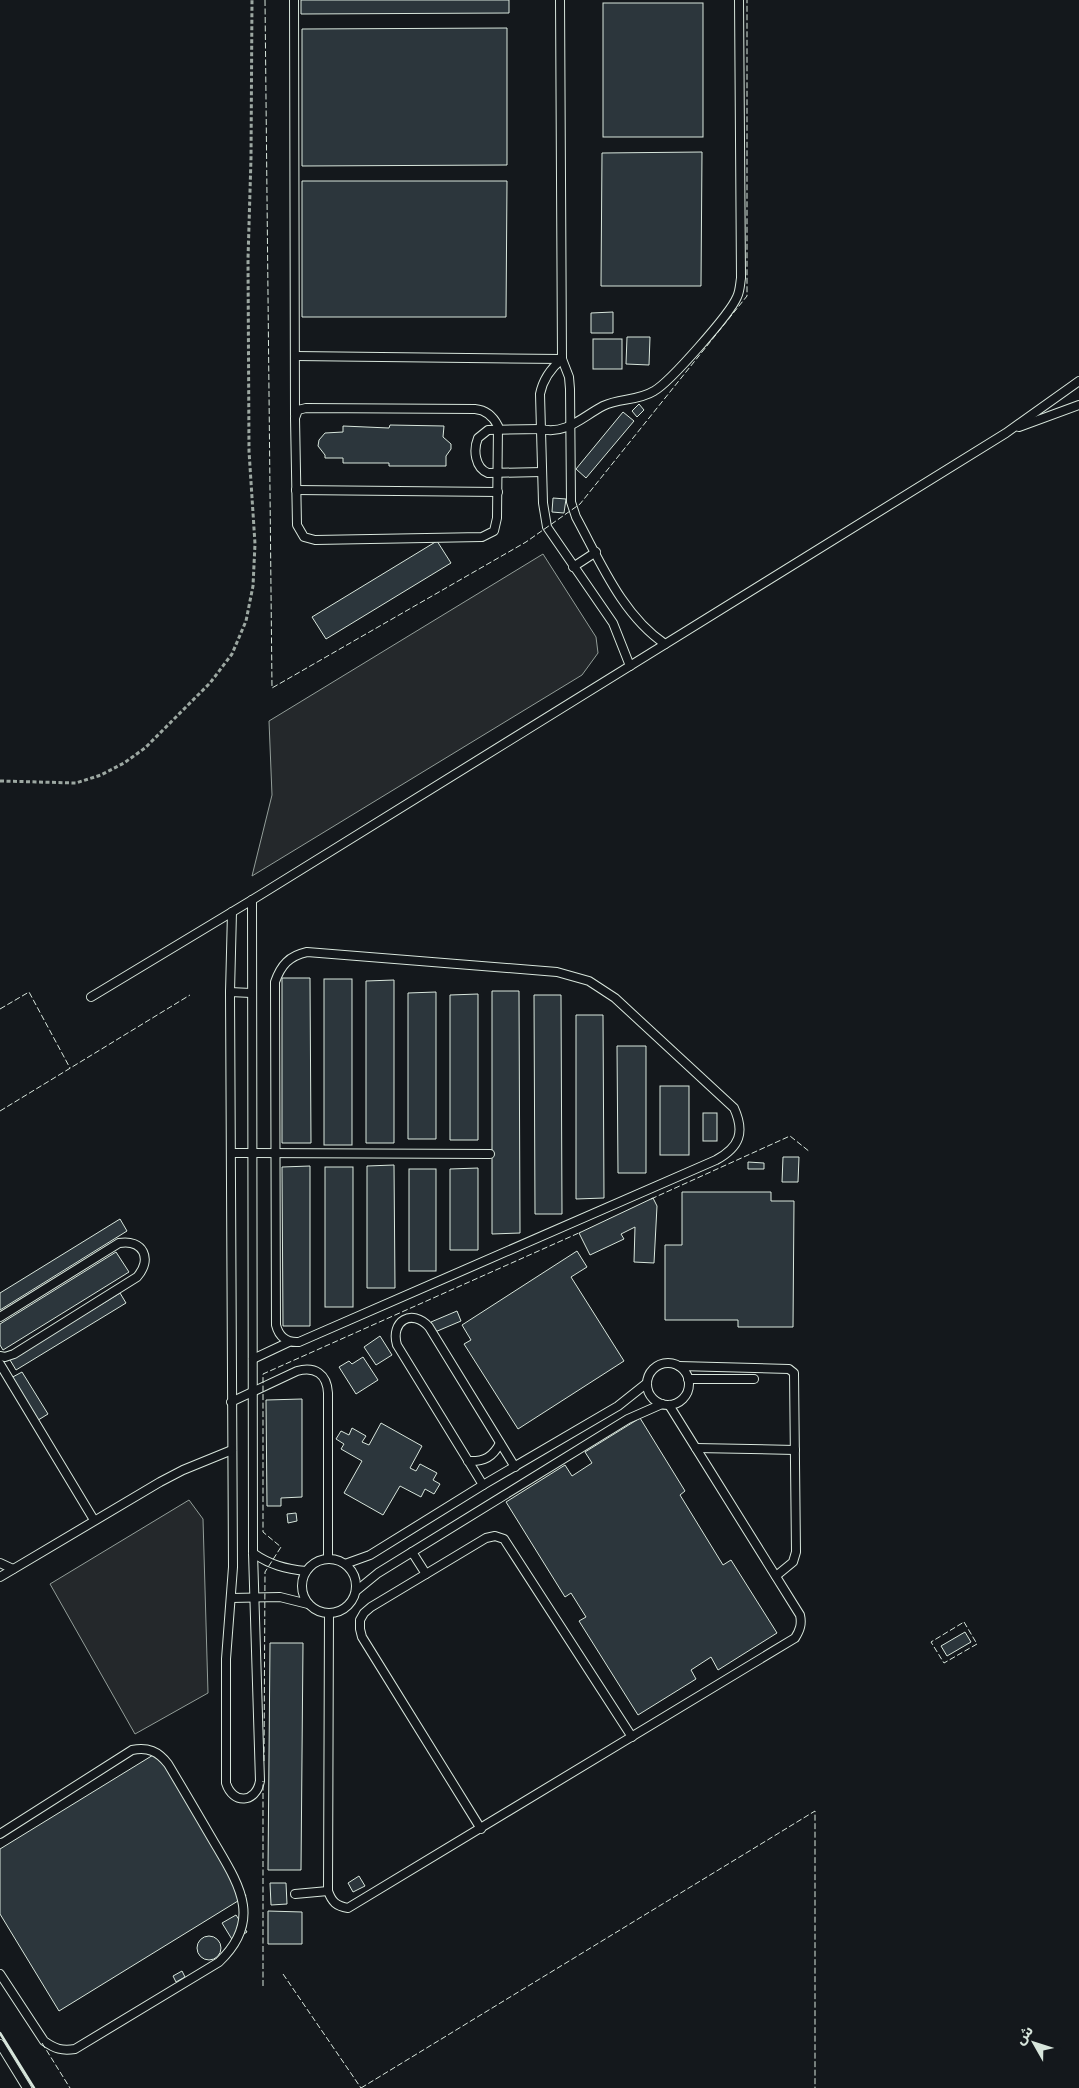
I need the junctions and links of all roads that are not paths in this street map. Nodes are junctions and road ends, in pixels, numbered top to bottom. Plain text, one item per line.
1 (294, 0) edge
2 (560, 0) edge
3 (740, 0) edge
4 (296, 356) junction
5 (562, 359) junction
6 (1079, 381) edge
7 (1079, 406) edge
8 (295, 415) junction
9 (571, 426) junction
10 (541, 429) junction
11 (497, 430) junction
12 (1006, 433) junction
13 (542, 472) junction
14 (498, 473) junction
15 (296, 490) junction
16 (498, 492) junction
17 (596, 552) junction
18 (572, 567) junction
19 (666, 644) junction
20 (630, 666) junction
21 (252, 900) junction
22 (232, 912) junction
23 (230, 992) junction
24 (251, 993) junction
25 (91, 997) dead end
26 (232, 1153) junction
27 (252, 1153) junction
28 (276, 1154) junction
29 (490, 1154) dead end
30 (0, 1317) edge
31 (289, 1342) junction
32 (0, 1356) edge
33 (252, 1359) junction
34 (0, 1364) edge
35 (679, 1366) junction
36 (688, 1379) junction
37 (754, 1379) dead end
38 (647, 1383) junction
39 (254, 1391) junction
40 (231, 1402) junction
41 (665, 1404) junction
42 (500, 1443) junction
43 (696, 1448) junction
44 (232, 1450) junction
45 (795, 1450) junction
46 (468, 1461) junction
47 (515, 1467) junction
48 (483, 1486) junction
49 (94, 1520) junction
50 (412, 1552) junction
51 (253, 1553) junction
52 (328, 1559) junction
53 (0, 1563) edge
54 (345, 1564) junction
55 (13, 1569) junction
56 (306, 1571) junction
57 (426, 1574) junction
58 (776, 1576) junction
59 (0, 1577) edge
60 (356, 1591) junction
61 (231, 1598) junction
62 (255, 1598) junction
63 (308, 1604) junction
64 (329, 1613) junction
65 (632, 1737) junction
66 (481, 1829) junction
67 (0, 1834) edge
68 (328, 1891) junction
69 (295, 1894) dead end
70 (0, 1974) edge
71 (0, 2044) edge
72 (27, 2088) edge

1 - 4 lane
2 - 5 lane
3 - 9 lane
4 - 5 lane
4 - 8 lane
5 - 9 lane
5 - 10 lane
6 - 12 lane
7 - 12 lane
8 - 11 lane
8 - 15 lane
9 - 10 lane
9 - 17 lane
10 - 11 lane
10 - 13 lane
11 - 14 lane
11 - 14 lane
12 - 19 lane
13 - 14 lane
13 - 18 lane
14 - 16 lane
15 - 16 lane
15 - 16 lane
17 - 18 lane
17 - 19 lane
18 - 20 lane
19 - 20 lane
20 - 21 lane
21 - 22 lane
21 - 24 lane
22 - 23 lane
22 - 25 lane
23 - 24 lane
23 - 26 lane
24 - 27 lane
26 - 27 lane
26 - 40 lane
27 - 28 lane
27 - 33 lane
28 - 29 lane
28 - 31 lane
28 - 31 lane
30 - 32 lane
31 - 33 lane
33 - 39 lane
34 - 49 lane
35 - 36 lane
35 - 38 lane
35 - 45 lane
36 - 37 lane
36 - 41 lane
38 - 41 lane
38 - 47 lane
39 - 40 lane
39 - 51 lane
39 - 52 lane
40 - 44 lane
41 - 43 lane
41 - 50 lane
42 - 46 lane
42 - 46 lane
42 - 47 lane
43 - 45 lane
43 - 58 lane
44 - 49 lane
44 - 61 lane
45 - 58 lane
46 - 48 lane
47 - 48 lane
48 - 54 lane
49 - 55 lane
50 - 57 lane
50 - 60 lane
51 - 56 lane
51 - 62 lane
52 - 54 lane
52 - 56 lane
53 - 55 lane
54 - 60 lane
55 - 59 lane
56 - 63 lane
57 - 65 lane
57 - 66 lane
58 - 65 lane
60 - 64 lane
61 - 62 lane
61 - 62 lane
62 - 63 lane
63 - 64 lane
64 - 68 lane
65 - 66 lane
66 - 68 lane
67 - 70 lane
68 - 69 lane
71 - 72 lane

